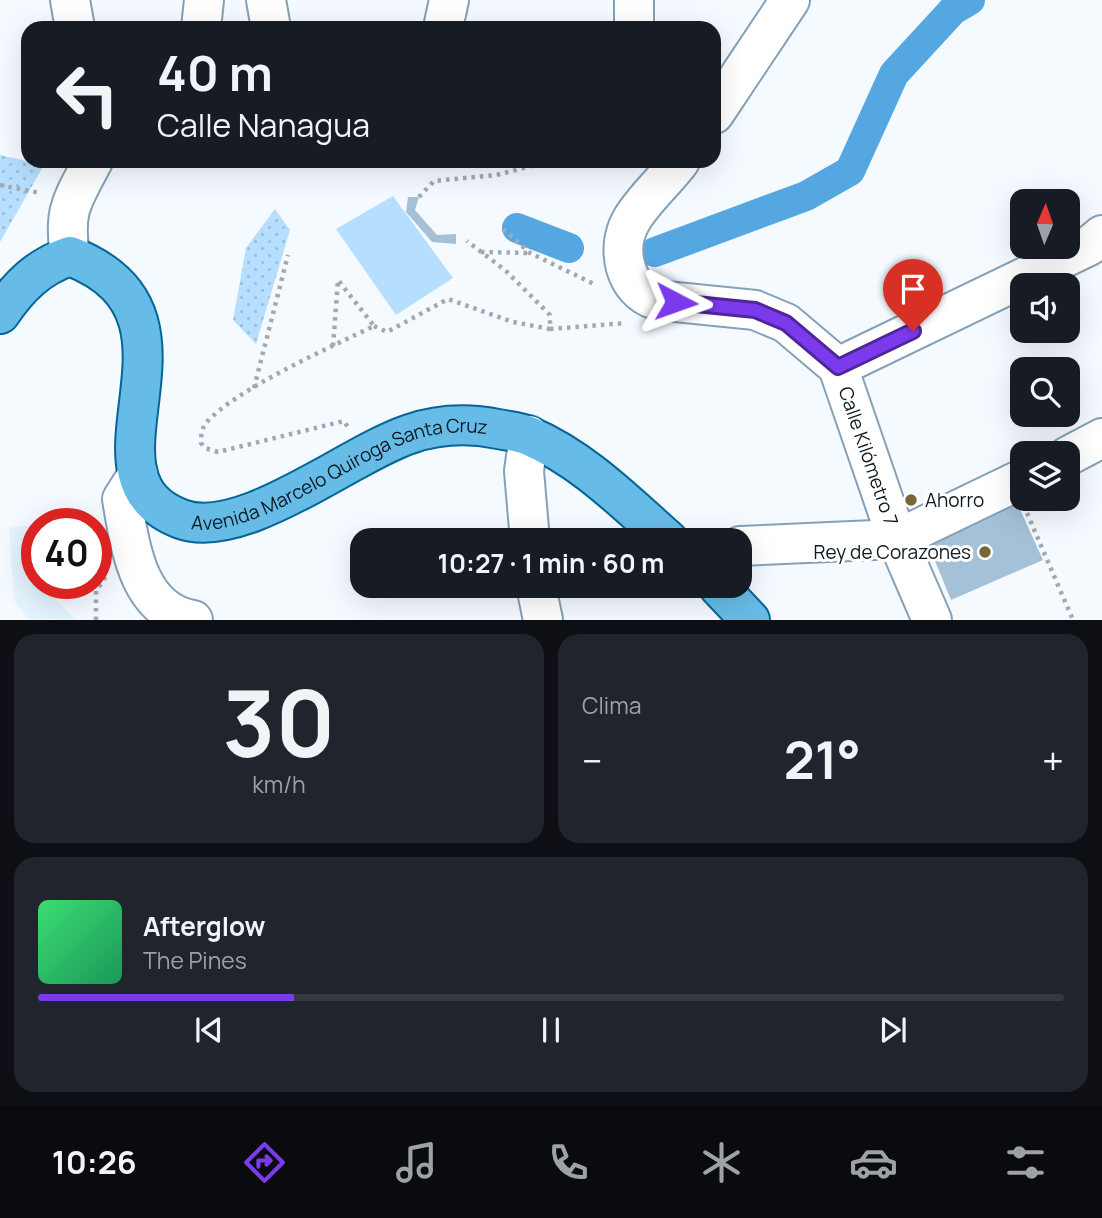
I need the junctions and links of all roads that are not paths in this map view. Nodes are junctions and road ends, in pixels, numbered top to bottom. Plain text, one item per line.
1 (70, 0) edge
2 (204, 0) edge
3 (266, 0) edge
4 (449, 0) edge
5 (634, 0) edge
6 (790, 0) edge
7 (74, 21) edge
8 (202, 21) edge
9 (270, 21) edge
10 (444, 21) edge
11 (634, 21) edge
12 (721, 104) edge
13 (89, 168) edge
14 (674, 168) edge
15 (1102, 234) edge
16 (70, 256) junction
17 (0, 314) edge
18 (838, 367) junction
19 (528, 436) junction
20 (1102, 438) edge
21 (1080, 450) edge
22 (138, 474) junction
23 (1010, 485) edge
24 (529, 528) edge
25 (654, 528) edge
26 (897, 539) junction
27 (752, 545) edge
28 (538, 598) edge
29 (729, 598) edge
30 (193, 620) edge
31 (542, 620) edge
32 (750, 620) edge
33 (932, 620) edge

1 - 7 street
2 - 8 street
3 - 9 street
4 - 10 street
5 - 11 street
6 - 12 street
13 - 16 street
14 - 18 street, Calle Kilómetro 7
15 - 18 street
16 - 17 main road
16 - 22 main road, Avenida Marcelo Quiroga Santa Cruz
18 - 26 street, Calle Kilómetro 7
19 - 22 main road, Avenida Marcelo Quiroga Santa Cruz
19 - 24 street
19 - 25 main road, Avenida Marcelo Quiroga Santa Cruz
20 - 21 street
22 - 30 street
23 - 26 street
26 - 27 street
26 - 33 street, Calle Kilómetro 7
28 - 31 street
29 - 32 main road

